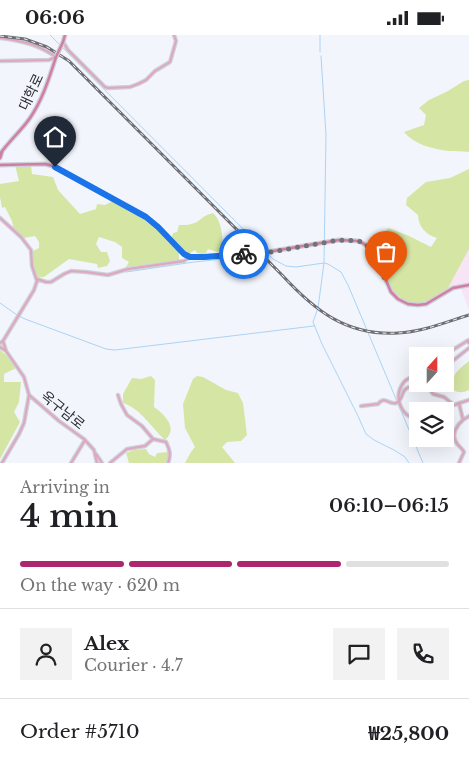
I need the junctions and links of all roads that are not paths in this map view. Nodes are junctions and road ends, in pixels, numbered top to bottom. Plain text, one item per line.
1 (65, 35) edge
2 (174, 35) edge
3 (0, 38) edge
4 (63, 42) junction
5 (56, 57) junction
6 (0, 61) edge
7 (1, 152) edge
8 (0, 159) edge
9 (1, 165) edge
10 (0, 219) edge
11 (190, 257) junction
12 (37, 279) junction
13 (42, 281) junction
14 (469, 285) edge
15 (36, 286) junction
16 (468, 341) edge
17 (1, 344) edge
18 (469, 348) edge
19 (454, 349) edge
20 (6, 351) junction
21 (454, 360) edge
22 (409, 378) edge
23 (409, 387) edge
24 (432, 393) edge
25 (29, 395) junction
26 (118, 395) dead end
27 (469, 400) edge
28 (397, 402) junction
29 (450, 402) edge
30 (459, 403) junction
31 (454, 405) edge
32 (361, 406) dead end
33 (469, 416) edge
34 (409, 418) edge
35 (464, 420) junction
36 (153, 439) junction
37 (85, 440) junction
38 (94, 450) junction
39 (2, 463) edge
40 (71, 463) edge
41 (97, 463) edge
42 (102, 463) edge
43 (110, 463) edge
44 (168, 463) edge
45 (459, 463) edge

1 - 4 main road, 대학로
2 - 4 street
3 - 5 street
4 - 5 main road, 대학로, bridge
5 - 6 street
5 - 7 main road, 대학로
7 - 8 main road
9 - 11 main road
10 - 12 street
11 - 13 street
11 - 14 main road
12 - 13 street
12 - 15 street
13 - 15 street
15 - 17 street
16 - 19 street
17 - 20 street
17 - 20 street, 옥구남로
18 - 21 street
20 - 25 street, 옥구남로
22 - 28 street
23 - 28 street
24 - 29 street
25 - 37 street, 옥구남로
25 - 39 street
26 - 36 street
27 - 30 street
28 - 32 street
28 - 34 street
30 - 31 street
30 - 35 street
33 - 35 street
35 - 45 street
36 - 43 street
36 - 44 street
37 - 38 street, 옥구남로
37 - 40 street
38 - 41 street, 옥구남로
38 - 42 street

